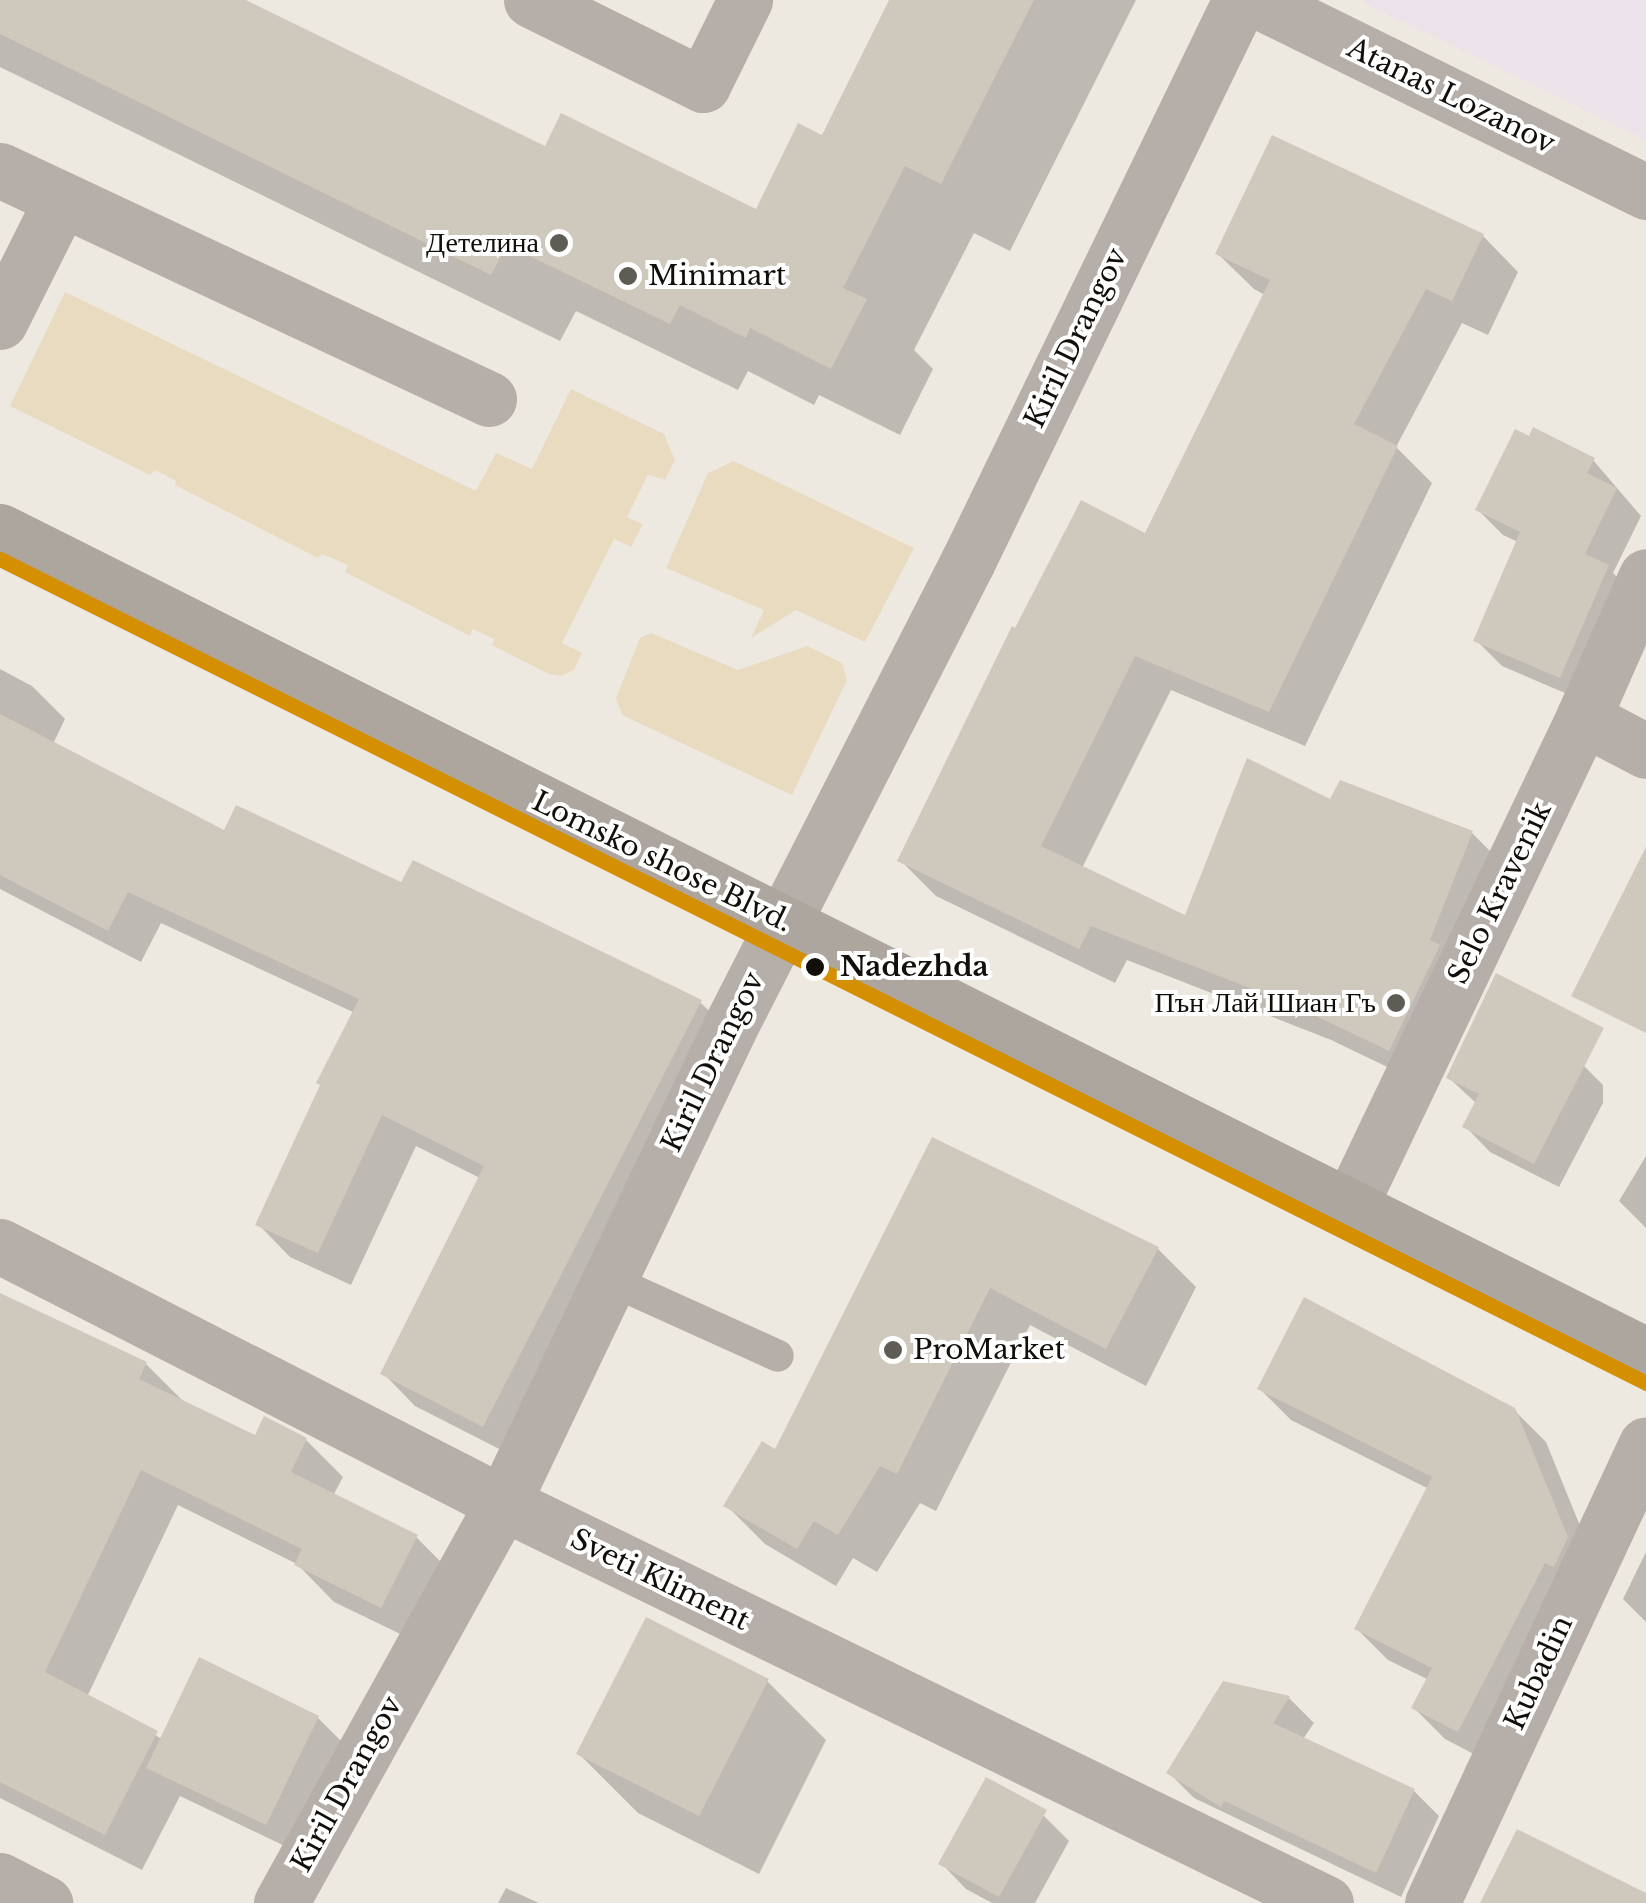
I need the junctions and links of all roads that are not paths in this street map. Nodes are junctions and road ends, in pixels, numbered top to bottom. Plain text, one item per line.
1 (531, 0) edge
2 (744, 0) edge
3 (1240, 0) edge
4 (1256, 0) edge
5 (0, 170) edge
6 (1646, 192) edge
7 (61, 200) junction
8 (0, 322) edge
9 (489, 398) dead end
10 (0, 531) edge
11 (1646, 576) edge
12 (1584, 718) junction
13 (1646, 751) edge
14 (782, 922) junction
15 (1349, 1208) junction
16 (0, 1246) edge
17 (610, 1280) junction
18 (1646, 1355) edge
19 (778, 1356) dead end
20 (1646, 1444) edge
21 (503, 1504) junction
22 (0, 1880) edge
23 (45, 1903) edge
24 (280, 1903) edge
25 (1326, 1903) edge
26 (1432, 1903) edge

1 - 2 street
3 - 14 street, Kiril Drangov
4 - 6 street, Atanas Lozanov
5 - 7 street
7 - 8 street
7 - 9 street
10 - 14 main road, Lomsko shose Blvd.
11 - 12 street, Selo Kravenik
12 - 13 street
12 - 15 street, Selo Kravenik
14 - 15 main road, Lomsko shose Blvd.
14 - 17 street, Kiril Drangov
15 - 18 main road, Lomsko shose Blvd.
16 - 21 street, Sveti Kliment
17 - 19 lane
17 - 21 street, Kiril Drangov
20 - 26 street, Kubadin
21 - 24 street, Kiril Drangov
21 - 25 street, Sveti Kliment
22 - 23 street

